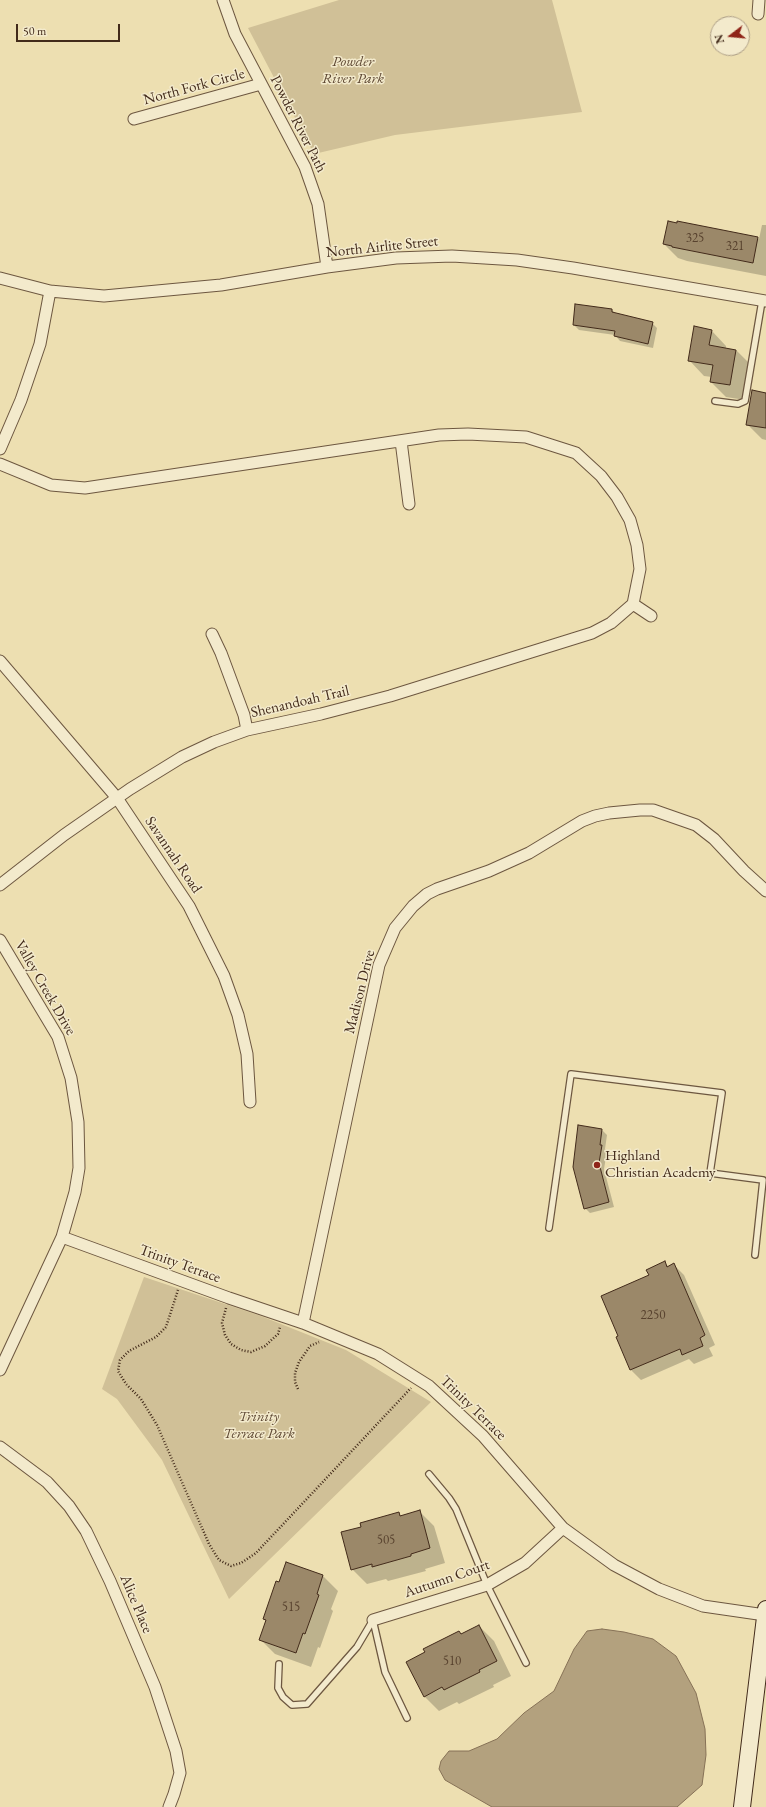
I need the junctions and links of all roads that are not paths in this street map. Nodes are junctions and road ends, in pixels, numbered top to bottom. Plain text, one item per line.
1 (223, 0) edge
2 (759, 0) edge
3 (758, 14) dead end
4 (261, 84) junction
5 (134, 119) dead end
6 (327, 267) junction
7 (0, 278) edge
8 (50, 291) junction
9 (764, 301) edge
10 (715, 401) dead end
11 (401, 441) junction
12 (0, 449) edge
13 (0, 464) edge
14 (409, 504) dead end
15 (633, 604) junction
16 (651, 616) dead end
17 (212, 634) dead end
18 (0, 661) edge
19 (247, 730) junction
20 (117, 798) junction
21 (0, 885) edge
22 (766, 891) edge
23 (0, 940) edge
24 (250, 1102) dead end
25 (549, 1228) dead end
26 (62, 1238) junction
27 (755, 1255) dead end
28 (304, 1323) junction
29 (0, 1370) edge
30 (0, 1447) edge
31 (429, 1474) dead end
32 (563, 1528) junction
33 (487, 1585) junction
34 (766, 1612) edge
35 (373, 1620) junction
36 (526, 1663) dead end
37 (279, 1664) dead end
38 (407, 1718) dead end
39 (169, 1807) edge
40 (742, 1807) edge

1 - 4 street, Powder River Path
2 - 3 street
4 - 5 street, North Fork Circle
4 - 6 street, Powder River Path
6 - 8 street, North Airlite Street
6 - 9 street, North Airlite Street
7 - 8 street, North Airlite Street
8 - 12 street
9 - 10 lane
11 - 13 street
11 - 14 street
11 - 15 street
15 - 16 street
15 - 19 street, Shenandoah Trail
17 - 19 street
18 - 20 street, Savannah Road
19 - 20 street, Shenandoah Trail
20 - 21 street, Shenandoah Trail
20 - 24 street, Savannah Road
22 - 28 street, Madison Drive
23 - 26 street, Valley Creek Drive
25 - 27 lane
26 - 28 street, Trinity Terrace
26 - 29 street, Valley Creek Drive
28 - 32 street, Trinity Terrace
30 - 39 street, Alice Place
31 - 33 lane
32 - 33 street, Autumn Court
32 - 34 street, Trinity Terrace
33 - 35 street, Autumn Court
33 - 36 lane
34 - 40 main road
35 - 37 lane
35 - 38 lane

